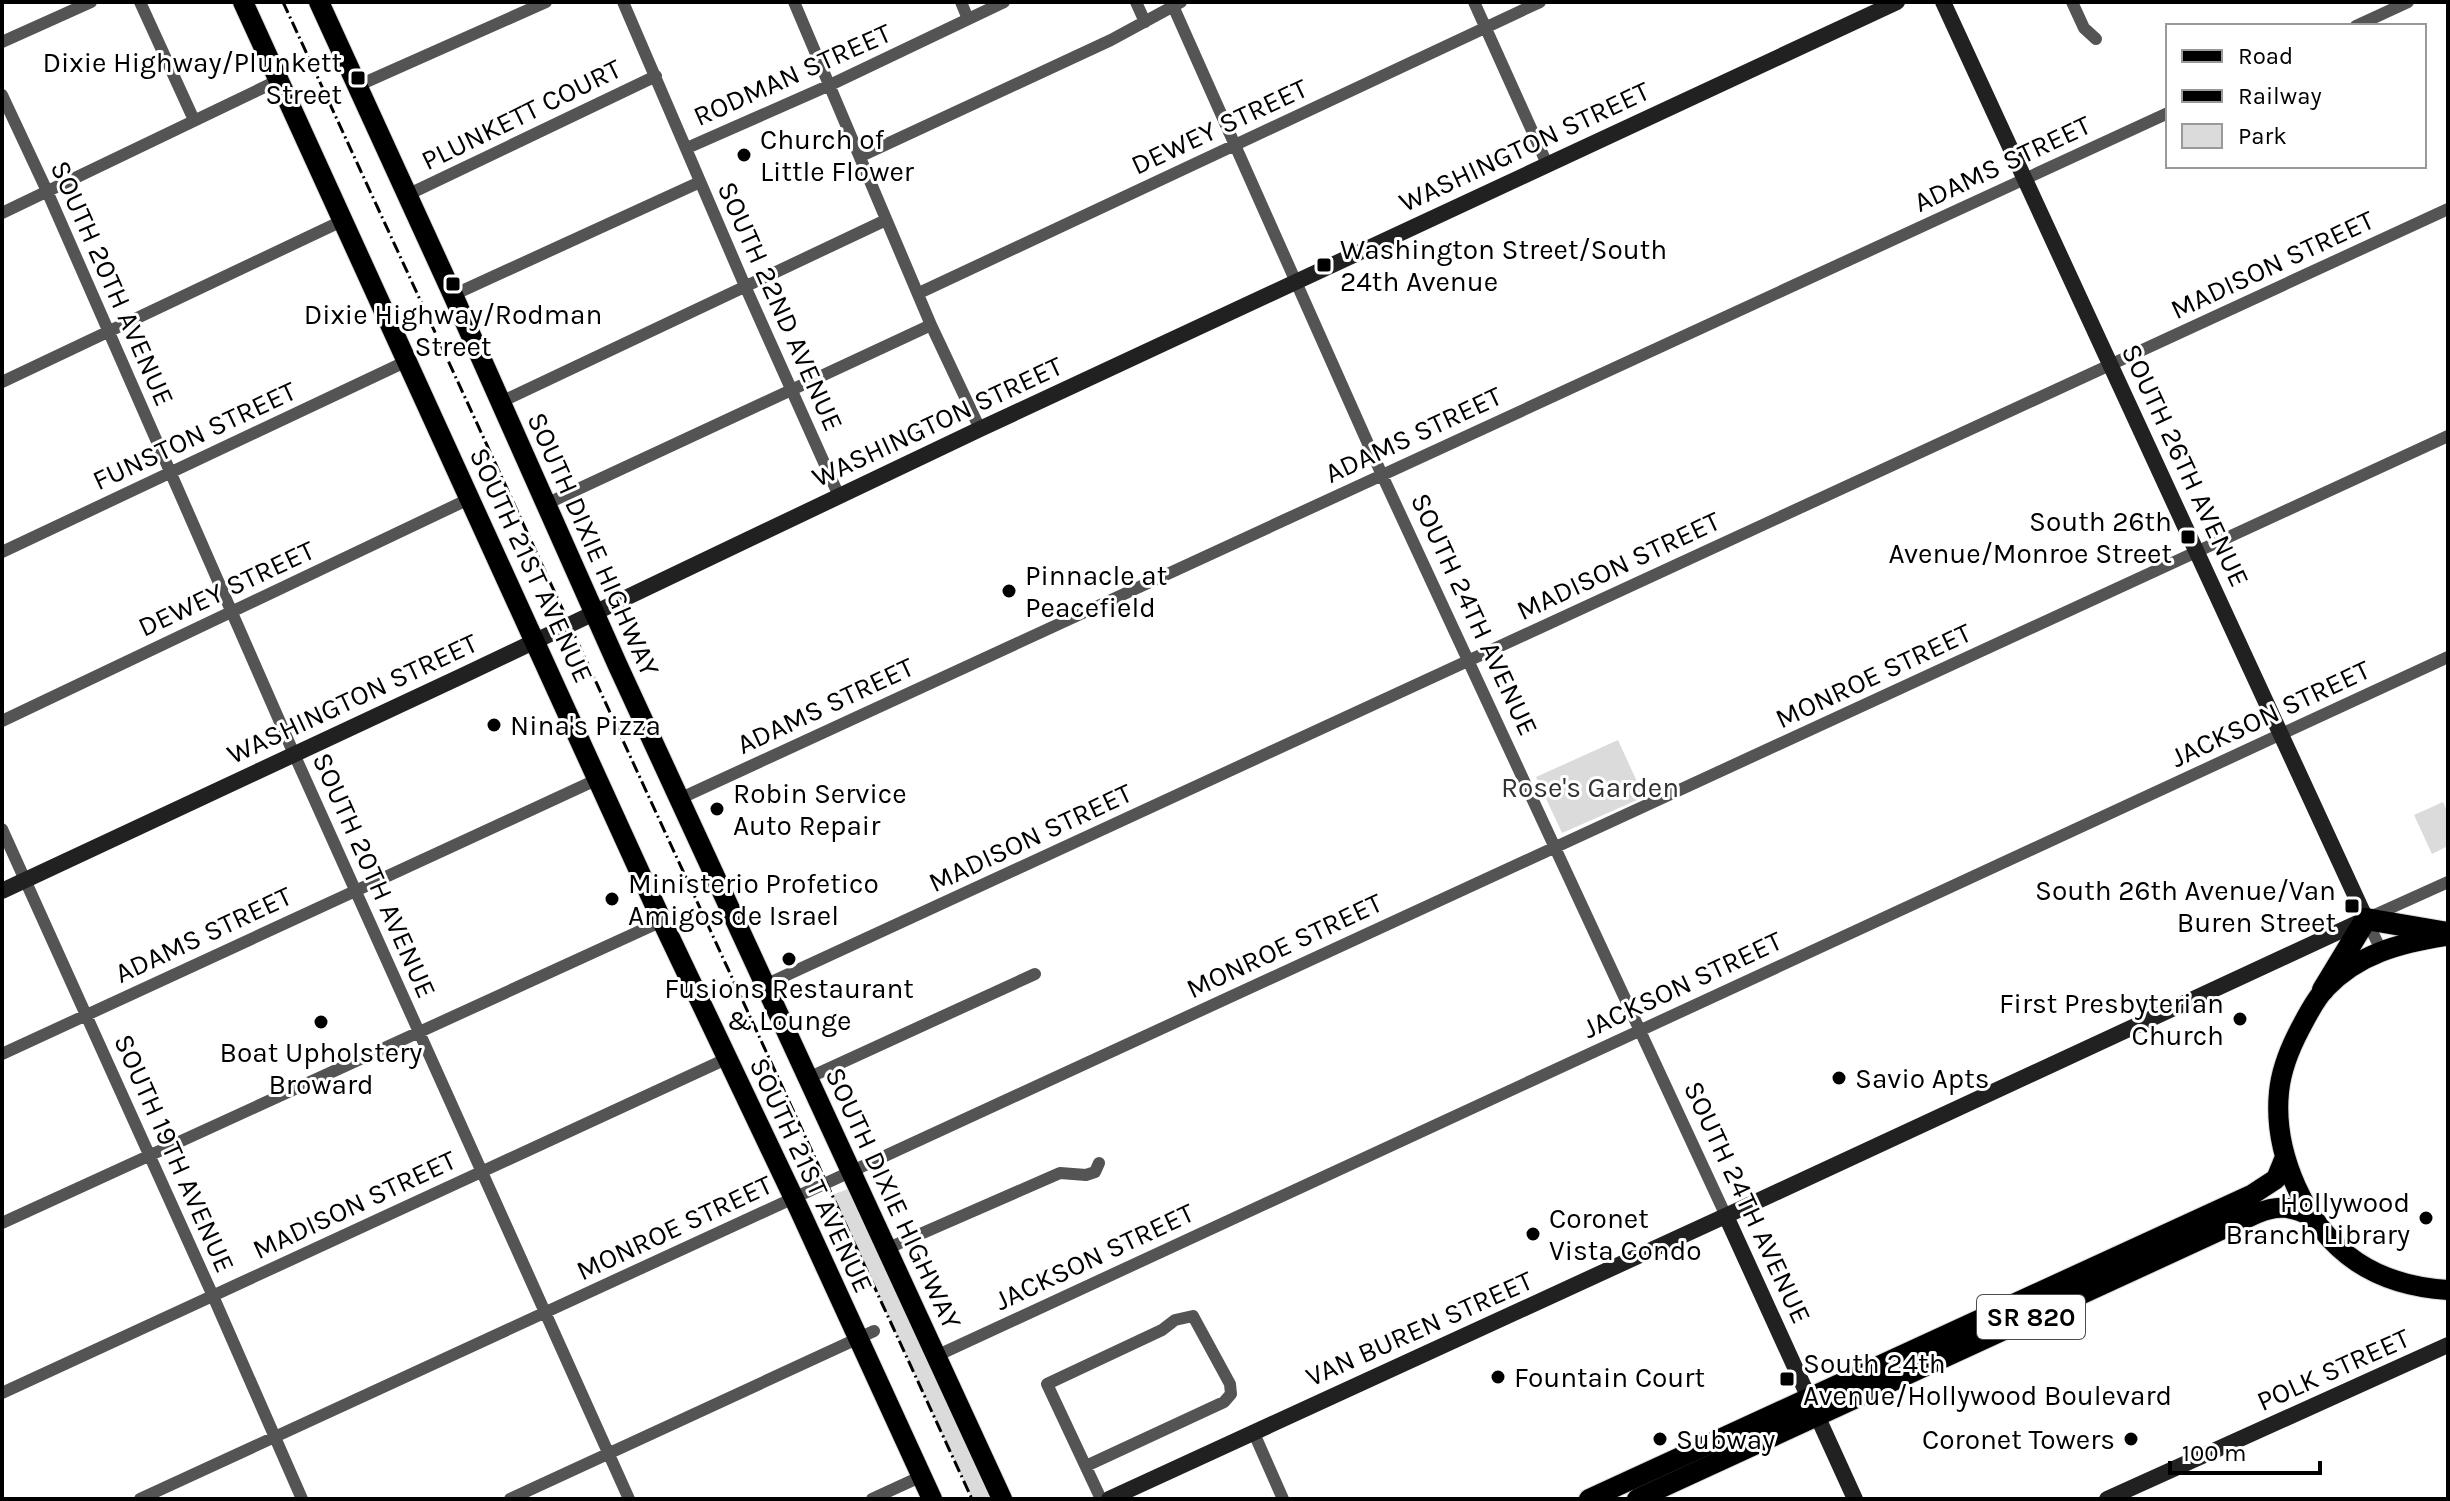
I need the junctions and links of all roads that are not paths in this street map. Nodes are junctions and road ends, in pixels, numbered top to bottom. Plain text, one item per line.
1 (91, 2) edge
2 (140, 2) edge
3 (243, 2) edge
4 (319, 2) edge
5 (546, 2) edge
6 (794, 2) edge
7 (961, 2) edge
8 (1004, 2) edge
9 (1136, 2) edge
10 (1474, 2) edge
11 (1540, 2) edge
12 (1897, 2) edge
13 (1943, 2) edge
14 (2072, 2) edge
15 (2408, 2) edge
16 (628, 4) edge
17 (1177, 4) edge
18 (968, 19) junction
19 (1145, 22) junction
20 (2360, 24) edge
21 (1485, 28) junction
22 (2096, 39) dead end
23 (2, 42) edge
24 (656, 76) junction
25 (279, 80) junction
26 (830, 85) junction
27 (357, 86) junction
28 (2, 95) edge
29 (2166, 114) edge
30 (194, 120) junction
31 (1235, 145) junction
32 (687, 148) junction
33 (861, 156) junction
34 (1547, 164) junction
35 (2025, 179) junction
36 (700, 182) junction
37 (47, 191) junction
38 (407, 195) junction
39 (2448, 209) edge
40 (2, 213) edge
41 (344, 220) junction
42 (886, 220) junction
43 (1295, 281) junction
44 (745, 286) junction
45 (919, 293) junction
46 (453, 295) junction
47 (931, 325) junction
48 (109, 331) junction
49 (407, 361) junction
50 (2110, 365) junction
51 (2, 382) edge
52 (792, 390) junction
53 (501, 402) junction
54 (980, 429) junction
55 (2448, 436) edge
56 (171, 472) junction
57 (1382, 475) junction
58 (839, 496) junction
59 (471, 498) junction
60 (546, 504) junction
61 (2197, 551) junction
62 (2, 552) edge
63 (233, 612) junction
64 (593, 612) junction
65 (536, 640) junction
66 (2448, 657) edge
67 (1468, 661) junction
68 (2, 721) edge
69 (2281, 734) junction
70 (294, 754) junction
71 (598, 779) junction
72 (679, 799) junction
73 (2, 829) edge
74 (1555, 847) junction
75 (26, 880) junction
76 (2448, 882) edge
77 (356, 890) junction
78 (2, 891) edge
79 (2366, 919) junction
80 (662, 921) junction
81 (2448, 934) edge
82 (2381, 950) junction
83 (1035, 974) dead end
84 (765, 985) junction
85 (2323, 990) junction
86 (86, 1015) junction
87 (1640, 1029) junction
88 (419, 1032) junction
89 (2, 1054) edge
90 (726, 1059) junction
91 (808, 1078) junction
92 (148, 1155) junction
93 (2285, 1157) junction
94 (1099, 1163) dead end
95 (481, 1171) junction
96 (851, 1172) junction
97 (794, 1198) junction
98 (1726, 1216) junction
99 (2313, 1217) junction
100 (2, 1223) edge
101 (886, 1249) junction
102 (2448, 1290) edge
103 (213, 1296) junction
104 (545, 1313) junction
105 (866, 1334) junction
106 (2448, 1345) edge
107 (936, 1356) junction
108 (2, 1393) edge
109 (1812, 1407) junction
110 (1253, 1431) junction
111 (275, 1436) junction
112 (608, 1453) junction
113 (1690, 1453) junction
114 (1086, 1466) junction
115 (922, 1476) junction
116 (1656, 1490) junction
117 (140, 1499) edge
118 (302, 1499) edge
119 (510, 1499) edge
120 (629, 1499) edge
121 (872, 1499) edge
122 (932, 1499) edge
123 (1002, 1499) edge
124 (1101, 1499) edge
125 (1109, 1499) edge
126 (1283, 1499) edge
127 (1589, 1499) edge
128 (1637, 1499) edge
129 (1855, 1499) edge
130 (2107, 1499) edge

1 - 23 street
2 - 30 street
3 - 25 main road, SOUTH 21ST AVENUE
4 - 27 main road, SOUTH DIXIE HIGHWAY
5 - 27 street
6 - 26 street
7 - 18 street
8 - 18 street, RODMAN STREET
9 - 19 street
10 - 21 street
11 - 21 street, DEWEY STREET
12 - 34 street, WASHINGTON STREET
13 - 35 street, SOUTH 26TH AVENUE
14 - 22 street
15 - 20 street
16 - 24 street, SOUTH 22ND AVENUE
17 - 19 street
17 - 31 street, SOUTH 24TH AVENUE
18 - 26 street, RODMAN STREET
19 - 33 street
21 - 31 street, DEWEY STREET
21 - 34 street
24 - 32 street, SOUTH 22ND AVENUE
24 - 38 street, PLUNKETT COURT
25 - 30 street
25 - 41 main road, SOUTH 21ST AVENUE
26 - 32 street, RODMAN STREET
26 - 33 street
27 - 38 main road, SOUTH DIXIE HIGHWAY
28 - 37 street, SOUTH 20TH AVENUE
29 - 35 street, ADAMS STREET
30 - 37 street
31 - 43 street, SOUTH 24TH AVENUE
31 - 45 street, DEWEY STREET
32 - 36 street, SOUTH 22ND AVENUE
33 - 42 street
34 - 43 street, WASHINGTON STREET
35 - 50 street, SOUTH 26TH AVENUE
35 - 57 street, ADAMS STREET
36 - 44 street, SOUTH 22ND AVENUE
36 - 46 street
37 - 40 street
37 - 48 street, SOUTH 20TH AVENUE
38 - 46 main road, SOUTH DIXIE HIGHWAY
39 - 50 street, MADISON STREET
41 - 48 street
41 - 49 main road, SOUTH 21ST AVENUE
42 - 44 street
42 - 45 street
43 - 54 street, WASHINGTON STREET
43 - 57 street, SOUTH 24TH AVENUE
44 - 52 street, SOUTH 22ND AVENUE
44 - 53 street
45 - 47 street
46 - 53 main road, SOUTH DIXIE HIGHWAY
47 - 52 street
47 - 54 street
48 - 51 street
48 - 56 street, SOUTH 20TH AVENUE
49 - 56 street, FUNSTON STREET
49 - 59 main road, SOUTH 21ST AVENUE
50 - 61 street, SOUTH 26TH AVENUE
50 - 67 street, MADISON STREET
52 - 58 street, SOUTH 22ND AVENUE
52 - 60 street
53 - 60 main road, SOUTH DIXIE HIGHWAY
54 - 58 street, WASHINGTON STREET
55 - 61 street, MONROE STREET
56 - 62 street, FUNSTON STREET
56 - 63 street, SOUTH 20TH AVENUE
57 - 67 street, SOUTH 24TH AVENUE
57 - 72 street, ADAMS STREET
58 - 64 street, WASHINGTON STREET
59 - 63 street, DEWEY STREET
59 - 65 main road, SOUTH 21ST AVENUE
60 - 64 main road, SOUTH DIXIE HIGHWAY
61 - 69 street, SOUTH 26TH AVENUE
61 - 74 street, MONROE STREET
63 - 68 street, DEWEY STREET
63 - 70 street, SOUTH 20TH AVENUE
64 - 65 street, WASHINGTON STREET
64 - 72 main road, SOUTH DIXIE HIGHWAY
65 - 70 street, WASHINGTON STREET
65 - 71 main road, SOUTH 21ST AVENUE
66 - 69 street, JACKSON STREET
67 - 74 street, SOUTH 24TH AVENUE
67 - 84 street, MADISON STREET
69 - 79 street, SOUTH 26TH AVENUE
69 - 87 street, JACKSON STREET
70 - 75 street, WASHINGTON STREET
70 - 77 street, SOUTH 20TH AVENUE
71 - 77 street, ADAMS STREET
71 - 80 main road, SOUTH 21ST AVENUE
72 - 84 main road, SOUTH DIXIE HIGHWAY
73 - 75 street, SOUTH 19TH AVENUE
74 - 87 street, SOUTH 24TH AVENUE
74 - 96 street, MONROE STREET
75 - 78 street, WASHINGTON STREET
75 - 86 street, SOUTH 19TH AVENUE
76 - 79 street, VAN BUREN STREET
77 - 86 street, ADAMS STREET
77 - 88 street, SOUTH 20TH AVENUE
79 - 81 highway
79 - 82 street, SOUTH 26TH AVENUE
79 - 85 highway
79 - 98 street, VAN BUREN STREET
80 - 88 street
80 - 90 main road, SOUTH 21ST AVENUE
81 - 82 main road
82 - 85 main road
83 - 91 street
84 - 91 main road, SOUTH DIXIE HIGHWAY
85 - 93 main road
86 - 89 street, ADAMS STREET
86 - 92 street, SOUTH 19TH AVENUE
87 - 98 street, SOUTH 24TH AVENUE
87 - 107 street, JACKSON STREET
88 - 92 street
88 - 95 street, SOUTH 20TH AVENUE
90 - 95 street, MADISON STREET
90 - 97 main road, SOUTH 21ST AVENUE
91 - 96 main road, SOUTH DIXIE HIGHWAY
92 - 100 street
92 - 103 street, SOUTH 19TH AVENUE
93 - 99 main road
93 - 109 main road, SR 820
94 - 101 street
95 - 103 street, MADISON STREET
95 - 104 street, SOUTH 20TH AVENUE
96 - 97 street, MONROE STREET
96 - 101 main road, SOUTH DIXIE HIGHWAY
97 - 104 street, MONROE STREET
97 - 105 main road, SOUTH 21ST AVENUE
98 - 109 street, SOUTH 24TH AVENUE
98 - 110 street, VAN BUREN STREET
99 - 102 main road
99 - 109 main road, SR 820
101 - 107 main road, SOUTH DIXIE HIGHWAY
103 - 108 street, MADISON STREET
103 - 111 street, SOUTH 19TH AVENUE
104 - 111 street, MONROE STREET
104 - 112 street, SOUTH 20TH AVENUE
105 - 112 street
105 - 115 main road, SOUTH 21ST AVENUE
106 - 130 street, POLK STREET
107 - 123 main road, SOUTH DIXIE HIGHWAY
109 - 113 main road, SR 820
109 - 116 main road, SR 820
109 - 129 street, SOUTH 24TH AVENUE
110 - 125 street, VAN BUREN STREET
110 - 126 street
111 - 117 street, MONROE STREET
111 - 118 street, SOUTH 19TH AVENUE
112 - 119 street
112 - 120 street, SOUTH 20TH AVENUE
113 - 116 main road
113 - 127 main road, SR 820
114 - 114 street
114 - 124 street
115 - 121 street
115 - 122 main road, SOUTH 21ST AVENUE
116 - 128 main road, SR 820

